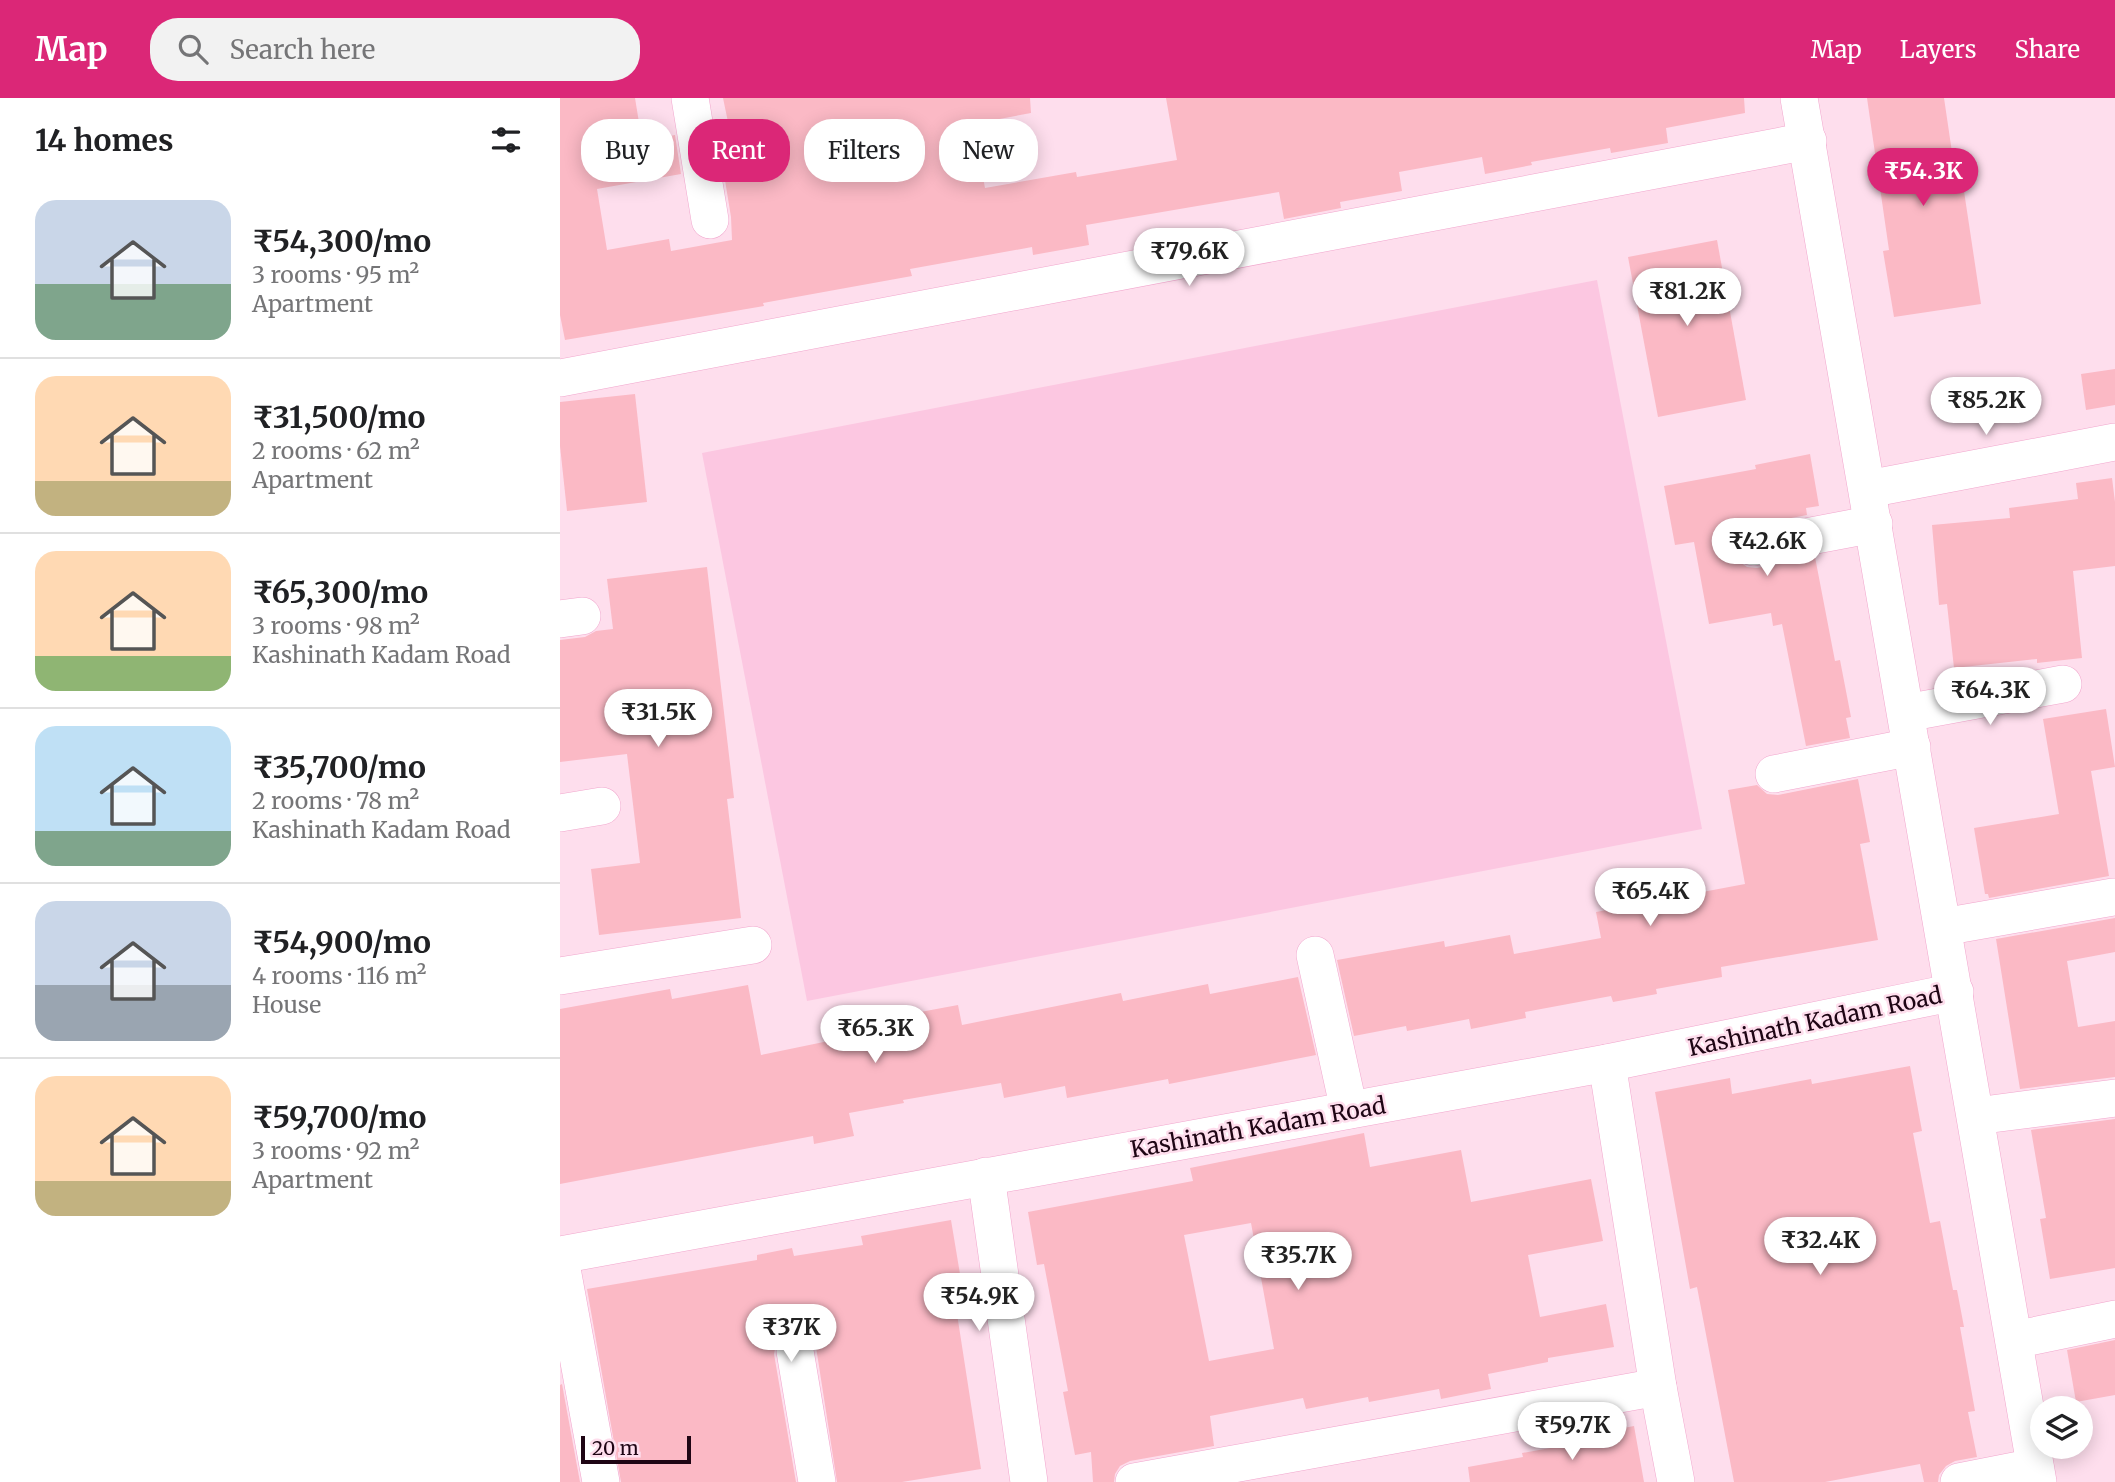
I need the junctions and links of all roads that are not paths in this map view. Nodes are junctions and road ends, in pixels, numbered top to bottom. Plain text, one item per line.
1 (690, 98) edge
2 (1799, 98) edge
3 (1808, 141) junction
4 (710, 220) dead end
5 (560, 378) edge
6 (2115, 442) edge
7 (1868, 489) junction
8 (1874, 524) junction
9 (1753, 547) dead end
10 (2063, 684) dead end
11 (1909, 730) junction
12 (1774, 775) dead end
13 (602, 806) dead end
14 (560, 813) edge
15 (2113, 897) dead end
16 (1943, 927) junction
17 (753, 945) dead end
18 (1315, 955) dead end
19 (560, 976) edge
20 (1955, 992) junction
21 (1607, 1063) junction
22 (2115, 1098) edge
23 (1349, 1110) junction
24 (1976, 1116) junction
25 (986, 1177) junction
26 (560, 1256) edge
27 (2115, 1319) edge
28 (2014, 1340) junction
29 (794, 1351) dead end
30 (1658, 1387) junction
31 (2036, 1474) edge
32 (601, 1482) edge
33 (817, 1482) edge
34 (1029, 1482) edge
35 (1135, 1482) edge
36 (1676, 1482) edge
37 (1959, 1482) edge

1 - 4 street
2 - 3 street
3 - 5 street
3 - 7 street
6 - 7 street
7 - 8 street
8 - 9 street
8 - 11 street
10 - 11 street
11 - 12 street
11 - 16 street
13 - 14 street
15 - 16 street
16 - 20 street
17 - 19 street
18 - 23 street
20 - 21 street, Kashinath Kadam Road
20 - 24 street
21 - 23 street, Kashinath Kadam Road
21 - 30 street
22 - 24 street
23 - 25 street, Kashinath Kadam Road
24 - 28 street
25 - 26 street, Kashinath Kadam Road
25 - 34 street
26 - 32 street
27 - 28 street
28 - 31 street
29 - 33 street
30 - 35 street
30 - 36 street
31 - 37 street

